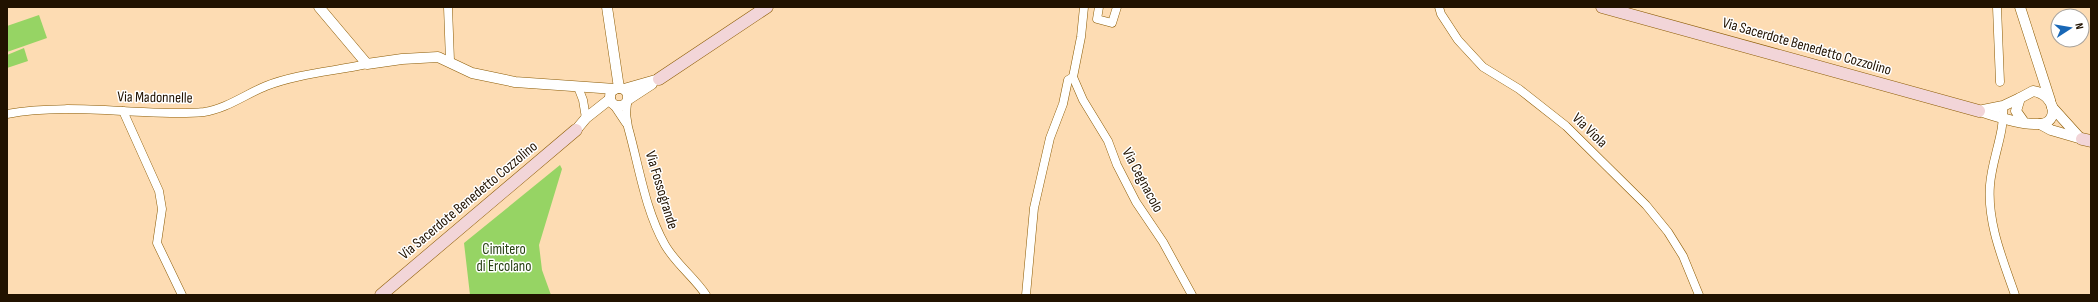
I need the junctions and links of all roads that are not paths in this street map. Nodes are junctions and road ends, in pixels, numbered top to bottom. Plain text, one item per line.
1 (319, 7) edge
2 (448, 7) edge
3 (607, 7) edge
4 (767, 7) edge
5 (1084, 7) edge
6 (1099, 7) edge
7 (1117, 7) edge
8 (1439, 7) edge
9 (1602, 7) edge
10 (1997, 7) edge
11 (2020, 7) edge
12 (450, 61) junction
13 (367, 64) junction
14 (2038, 68) junction
15 (1073, 77) junction
16 (659, 79) junction
17 (2000, 82) dead end
18 (578, 86) junction
19 (615, 94) junction
20 (2022, 96) junction
21 (628, 101) junction
22 (2051, 104) junction
23 (2003, 106) junction
24 (123, 111) junction
25 (1979, 111) junction
26 (7, 114) edge
27 (586, 118) junction
28 (2004, 118) junction
29 (2023, 122) junction
30 (2040, 124) junction
31 (628, 127) junction
32 (576, 130) junction
33 (2086, 140) edge
34 (182, 295) edge
35 (381, 295) edge
36 (706, 295) edge
37 (1026, 295) edge
38 (1192, 295) edge
39 (1699, 295) edge
40 (2015, 295) edge

1 - 13 street
2 - 12 street
3 - 19 street
4 - 16 main road, Via Sacerdote Benedetto Cozzolino
5 - 15 street
6 - 7 street
8 - 39 street, Via Viola
9 - 25 main road, Via Sacerdote Benedetto Cozzolino
10 - 17 street
11 - 14 street
12 - 13 street
12 - 18 street
13 - 24 street, Via Madonnelle
14 - 20 street
14 - 22 street
15 - 37 street
15 - 38 street, Via Cegnacolo
16 - 19 street, Via Sacerdote Benedetto Cozzolino
16 - 21 street, Via Sacerdote Benedetto Cozzolino
18 - 19 street
18 - 27 street
19 - 21 street
19 - 21 street, Via Sacerdote Benedetto Cozzolino
19 - 27 street, Via Sacerdote Benedetto Cozzolino
19 - 31 street
19 - 32 street, Via Sacerdote Benedetto Cozzolino
20 - 22 street
20 - 23 street, Via Sacerdote Benedetto Cozzolino
20 - 29 street
21 - 31 street
22 - 30 street
22 - 33 street
23 - 25 street, Via Sacerdote Benedetto Cozzolino
23 - 28 street
24 - 26 street, Via Madonnelle
24 - 34 street
25 - 28 street, Via Sacerdote Benedetto Cozzolino
27 - 32 street, Via Sacerdote Benedetto Cozzolino
28 - 29 street, Via Sacerdote Benedetto Cozzolino
28 - 40 street
29 - 30 street
30 - 33 street
31 - 36 street, Via Fossogrande
32 - 35 main road, Via Sacerdote Benedetto Cozzolino

